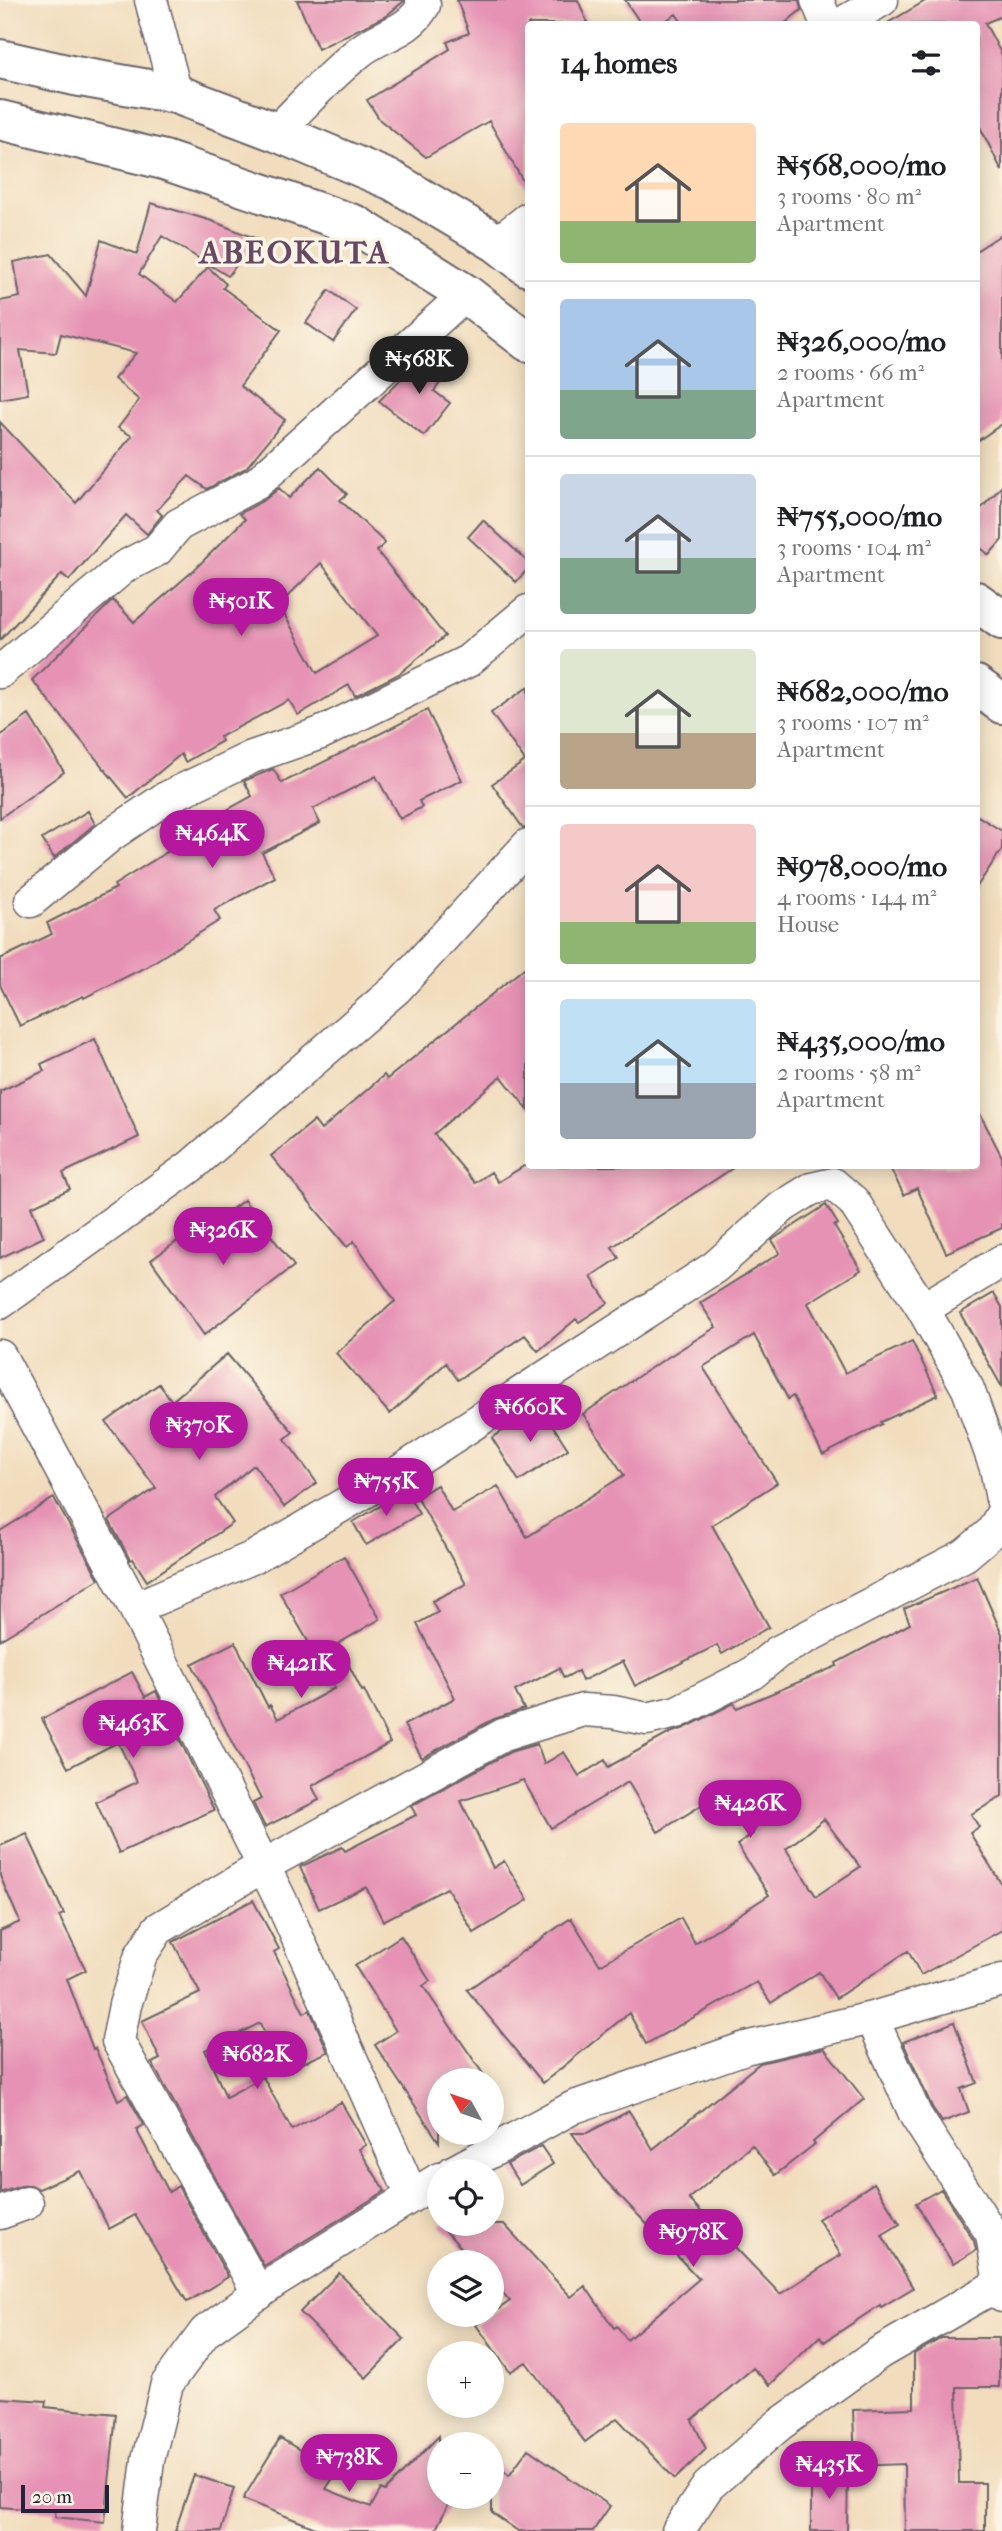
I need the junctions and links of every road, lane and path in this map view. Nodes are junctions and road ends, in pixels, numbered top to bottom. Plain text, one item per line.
1 (151, 0) edge
2 (422, 0) edge
3 (817, 0) edge
4 (882, 0) edge
5 (826, 21) edge
6 (846, 21) edge
7 (0, 59) edge
8 (176, 94) junction
9 (0, 120) edge
10 (276, 132) junction
11 (525, 221) edge
12 (497, 243) junction
13 (525, 265) edge
14 (466, 294) junction
15 (525, 340) edge
16 (525, 614) edge
17 (0, 672) edge
18 (980, 688) edge
19 (1002, 704) edge
20 (525, 848) edge
21 (31, 901) dead end
22 (1002, 1261) edge
23 (0, 1303) edge
24 (923, 1310) junction
25 (0, 1356) edge
26 (1002, 1499) edge
27 (1002, 1514) edge
28 (135, 1608) junction
29 (263, 1866) junction
30 (1002, 1980) edge
31 (872, 2018) junction
32 (477, 2159) edge
33 (427, 2187) edge
34 (412, 2196) junction
35 (997, 2232) edge
36 (1000, 2290) edge
37 (259, 2294) junction
38 (139, 2531) edge
39 (678, 2531) edge

1 - 8 street
2 - 10 street
3 - 5 street
4 - 6 street
7 - 8 highway
8 - 10 highway
9 - 14 highway
10 - 12 highway
11 - 12 street
12 - 13 highway
14 - 15 highway
14 - 17 street
16 - 21 street
18 - 19 highway
20 - 23 street
22 - 24 street
24 - 26 street
24 - 28 street
25 - 28 street
27 - 29 street
28 - 29 street
29 - 34 street
29 - 37 street
30 - 31 street
31 - 32 street
31 - 35 street
33 - 34 street
34 - 37 street
35 - 36 street
36 - 39 street
37 - 38 street

